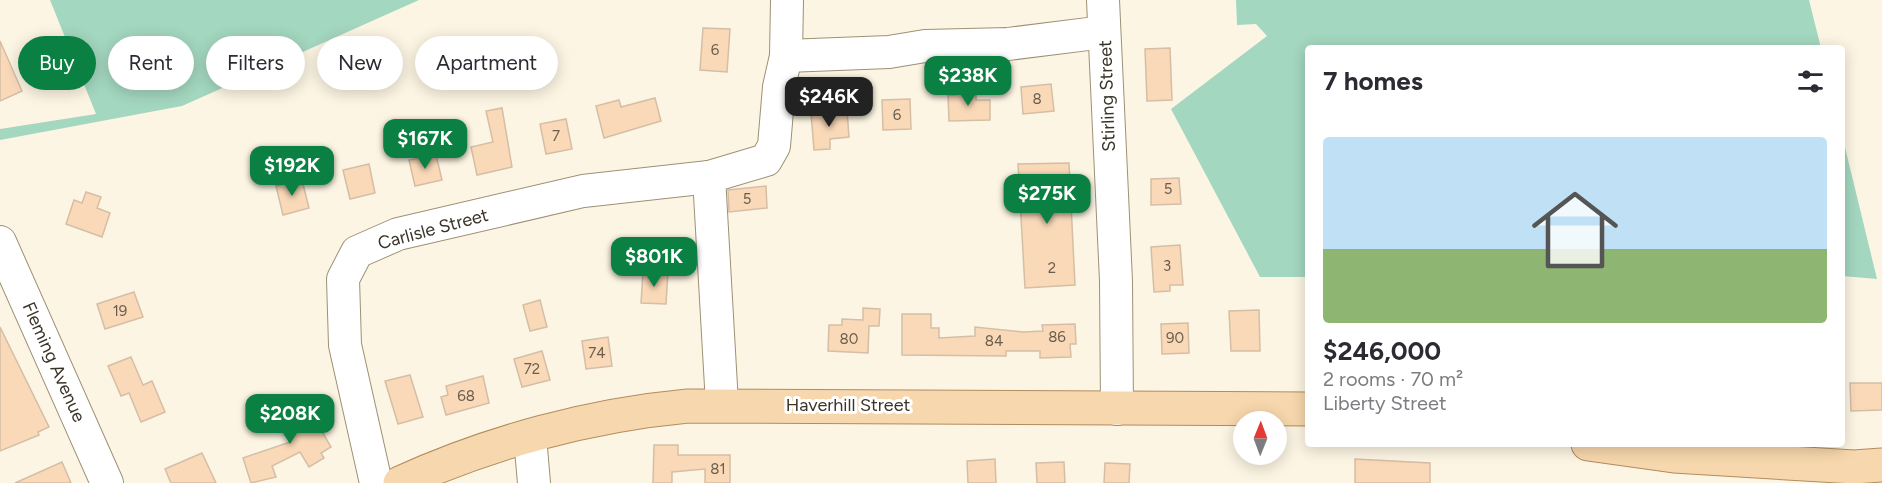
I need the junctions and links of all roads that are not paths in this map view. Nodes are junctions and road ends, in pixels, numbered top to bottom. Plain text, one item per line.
1 (787, 0) edge
2 (1103, 0) edge
3 (1104, 32) junction
4 (786, 57) junction
5 (709, 177) junction
6 (0, 242) edge
7 (722, 404) junction
8 (1117, 409) junction
9 (1305, 409) edge
10 (530, 437) junction
11 (1610, 447) edge
12 (1882, 465) edge
13 (107, 483) edge
14 (376, 483) edge
15 (400, 483) edge
16 (534, 483) edge

1 - 4 street, Carlisle Street
2 - 3 street, Stirling Street
3 - 4 street
3 - 8 street, Stirling Street
4 - 5 street, Carlisle Street
5 - 7 street
5 - 14 street, Carlisle Street
6 - 13 street, Fleming Avenue
7 - 8 main road, Haverhill Street
7 - 10 main road, Haverhill Street
8 - 9 main road, Haverhill Street
10 - 15 main road, Haverhill Street
10 - 16 street
11 - 12 main road

